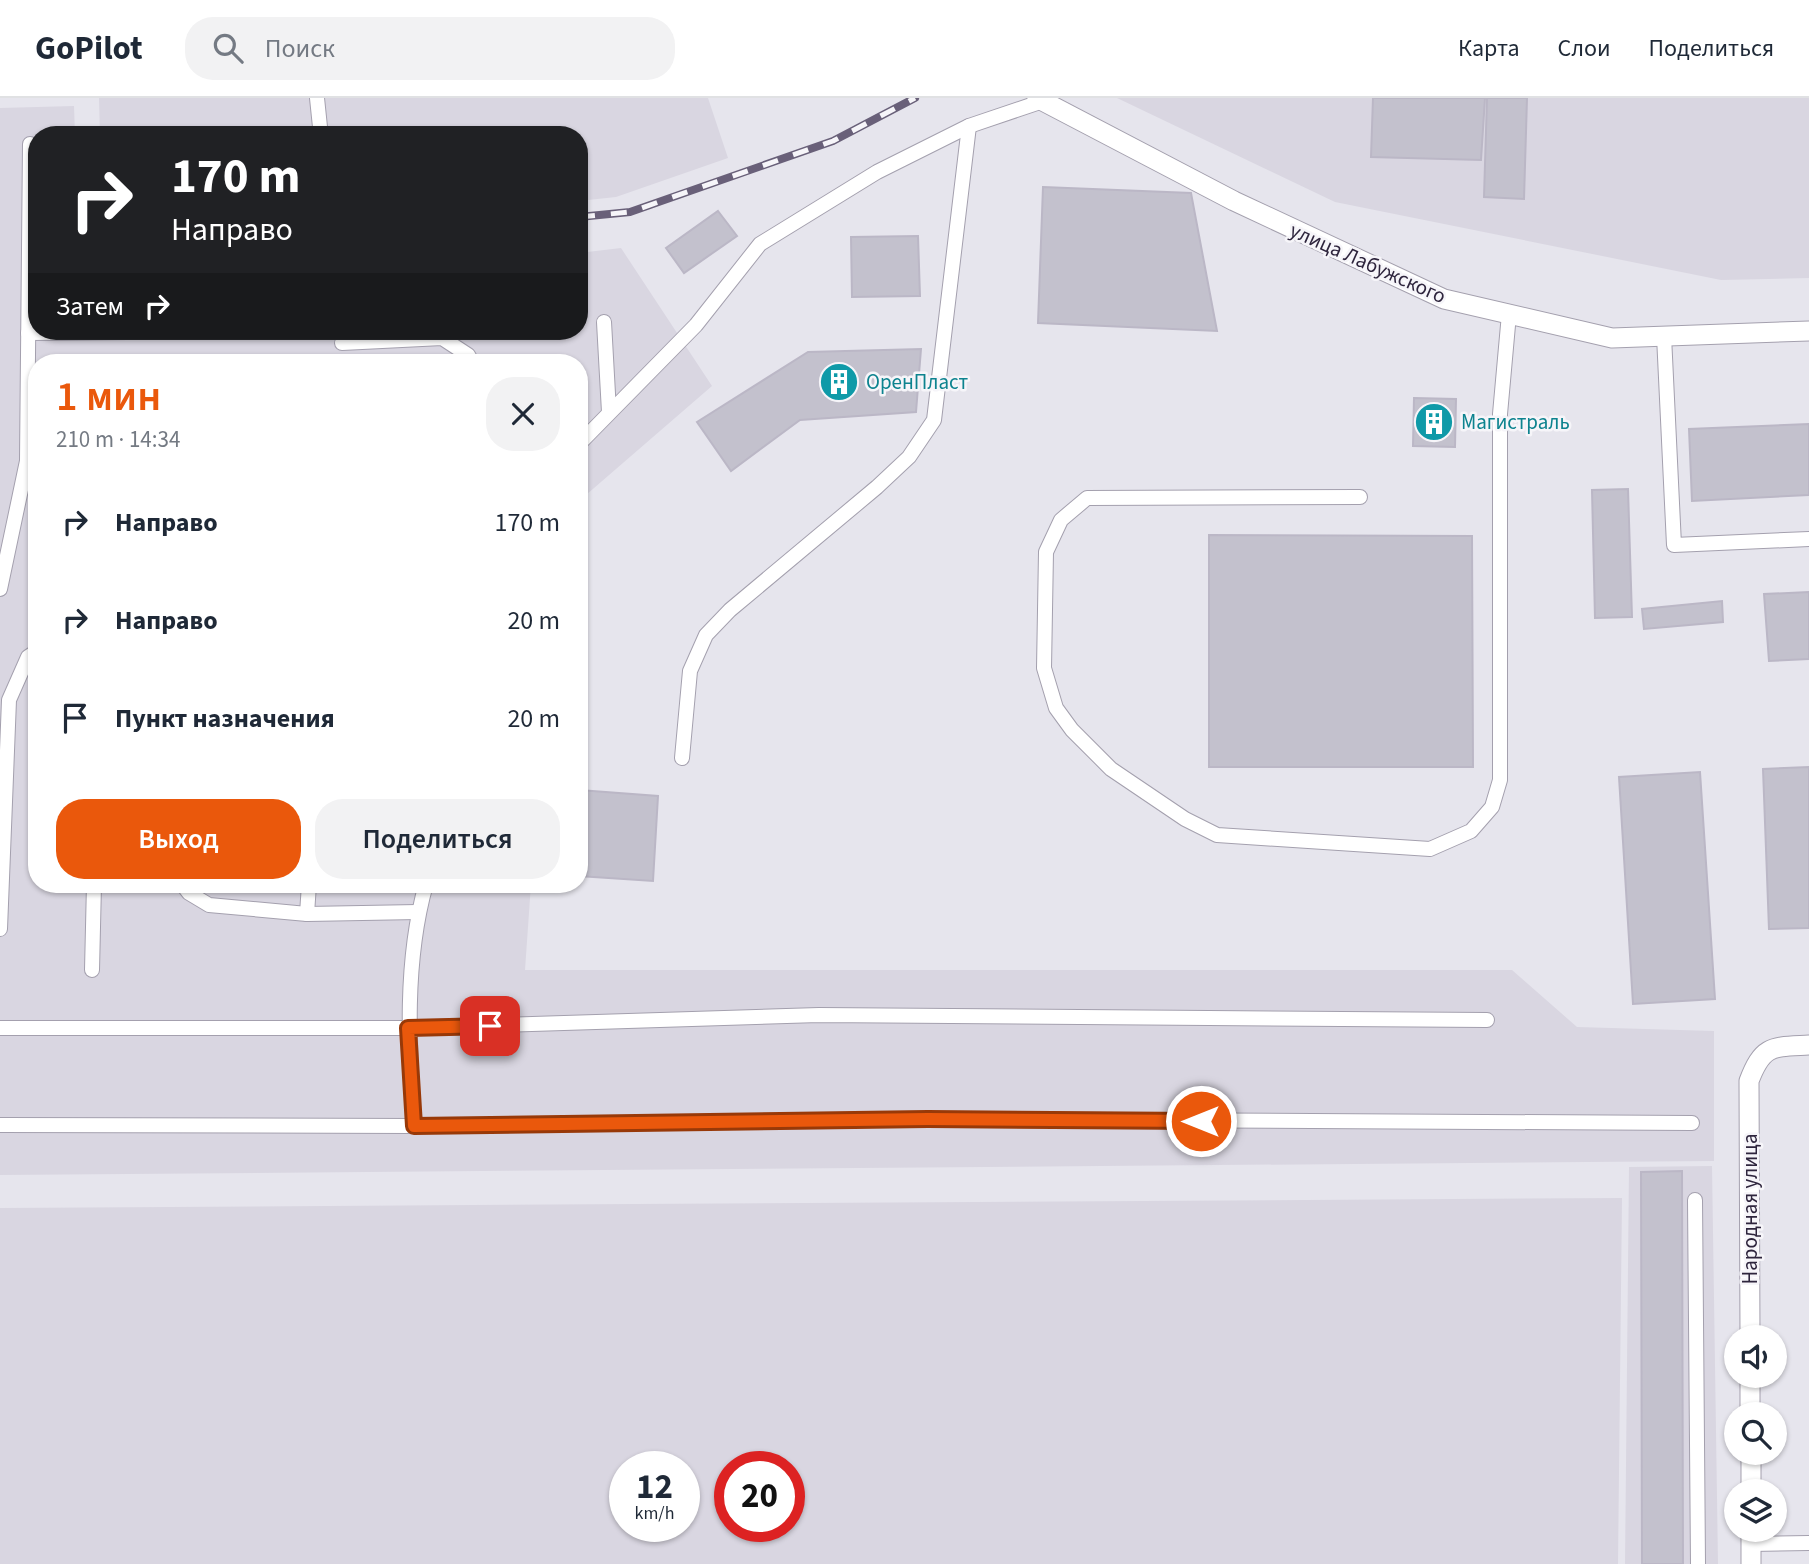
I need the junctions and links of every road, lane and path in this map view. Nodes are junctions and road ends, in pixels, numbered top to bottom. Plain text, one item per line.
1 (317, 98) edge
2 (1040, 100) edge
3 (320, 126) edge
4 (969, 126) junction
5 (1508, 314) junction
6 (604, 321) dead end
7 (1809, 331) edge
8 (1664, 337) junction
9 (402, 340) edge
10 (445, 340) edge
11 (342, 343) dead end
12 (466, 354) edge
13 (609, 412) junction
14 (588, 434) edge
15 (28, 477) edge
16 (1360, 497) dead end
17 (1809, 539) edge
18 (0, 589) edge
19 (28, 657) edge
20 (682, 758) dead end
21 (94, 893) edge
22 (189, 893) edge
23 (308, 893) edge
24 (423, 893) edge
25 (418, 912) junction
26 (307, 914) junction
27 (0, 929) edge
28 (92, 970) dead end
29 (1487, 1020) dead end
30 (0, 1028) edge
31 (408, 1028) junction
32 (1809, 1045) edge
33 (1692, 1123) dead end
34 (0, 1125) edge
35 (414, 1126) junction
36 (1695, 1200) dead end
37 (1750, 1325) edge
38 (1787, 1541) edge
39 (1751, 1542) edge
40 (1809, 1543) edge
41 (1698, 1564) edge
42 (1751, 1564) edge

1 - 3 lane
2 - 4 lane
2 - 5 street, улица Лабужского
4 - 13 lane
4 - 20 lane
5 - 8 street, улица Лабужского
5 - 16 lane
6 - 13 lane
7 - 8 street, улица Лабужского
8 - 17 lane
9 - 11 lane
10 - 12 lane
13 - 14 lane
15 - 18 lane
19 - 27 lane
21 - 28 lane
22 - 26 lane
23 - 26 lane
24 - 25 lane
25 - 26 lane
25 - 31 lane
29 - 31 lane
30 - 31 lane
31 - 35 lane
32 - 37 street, Народная улица
33 - 35 lane
34 - 35 lane
36 - 41 lane
38 - 40 lane
39 - 42 street

